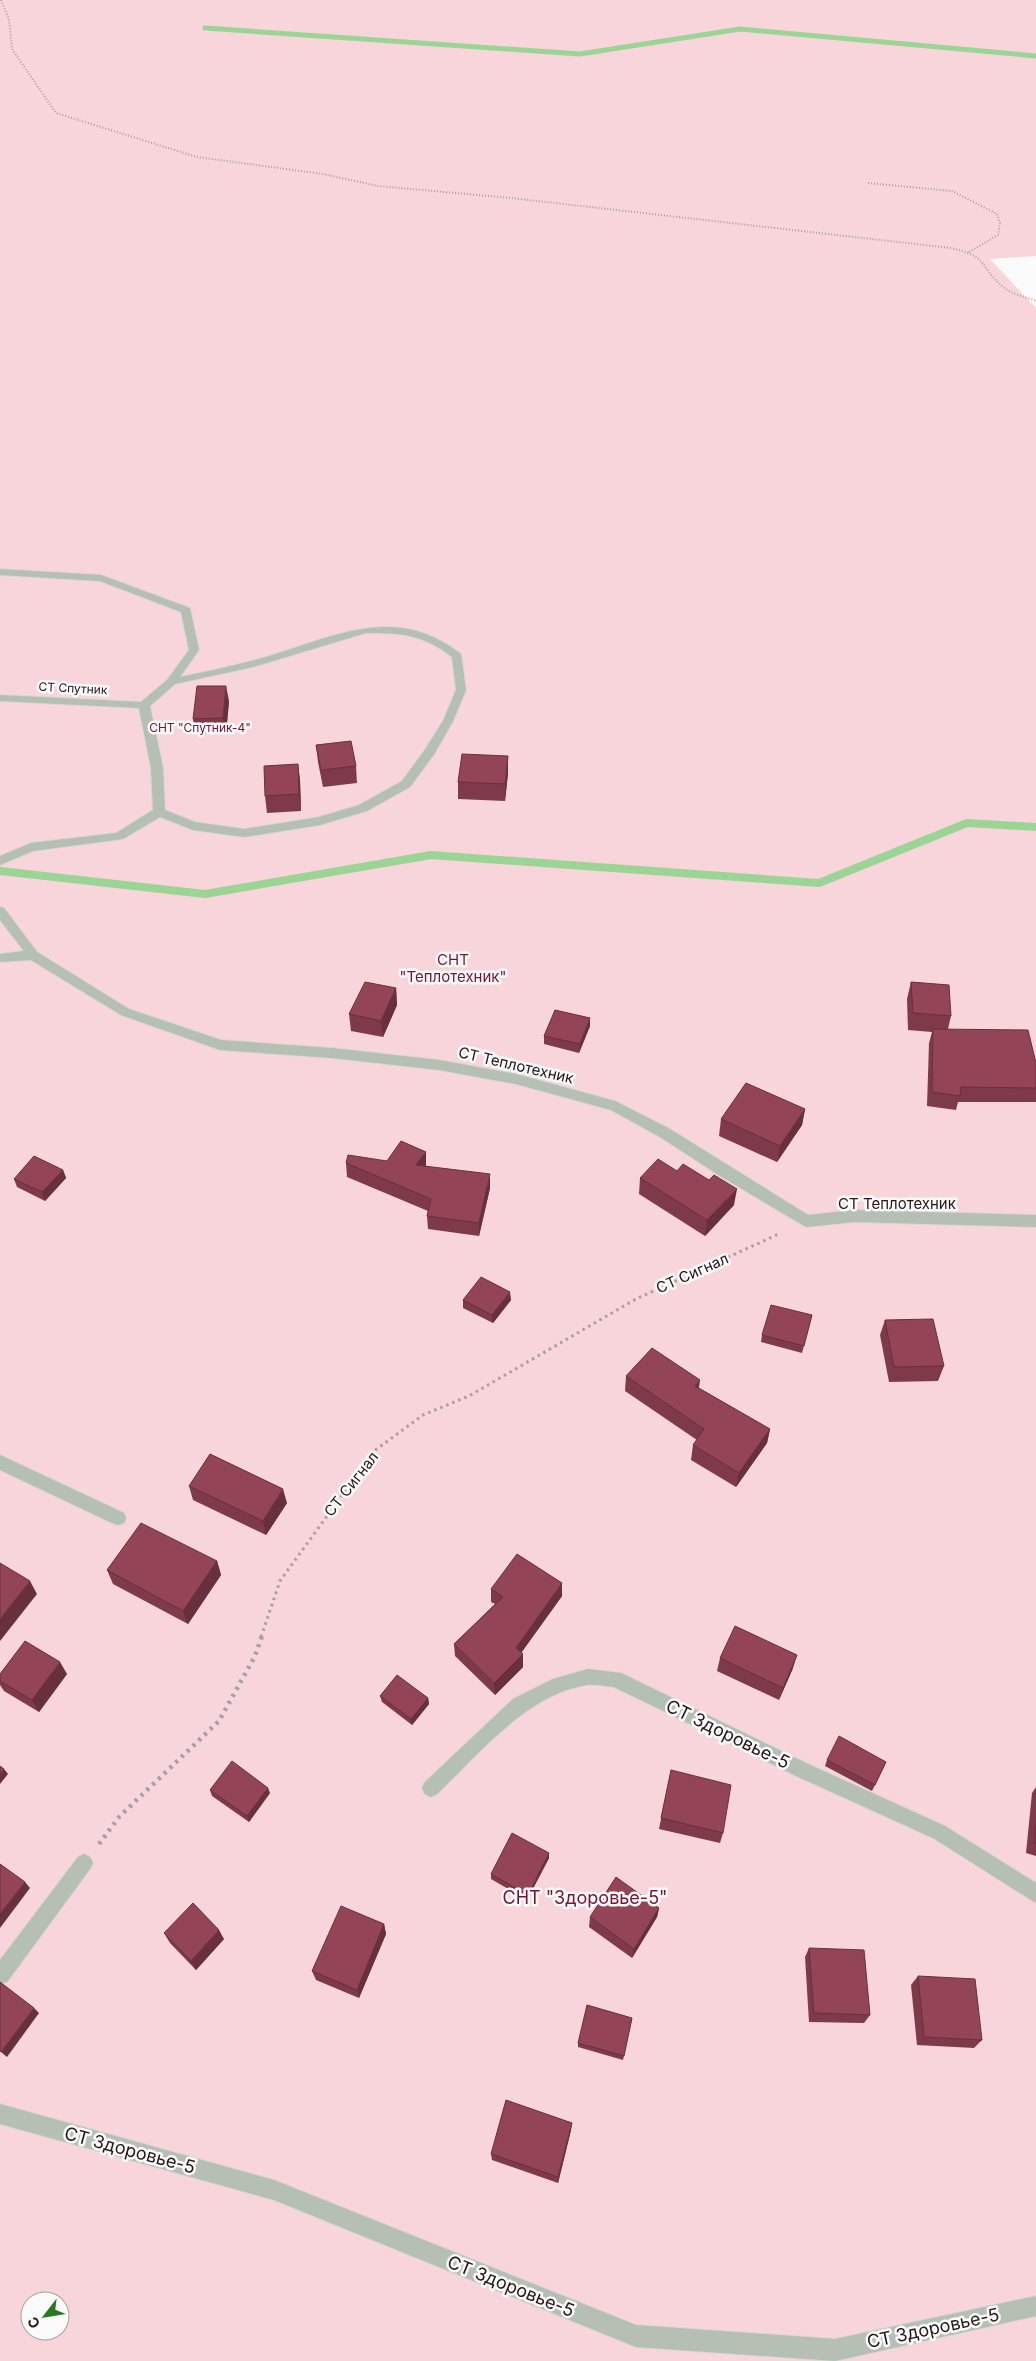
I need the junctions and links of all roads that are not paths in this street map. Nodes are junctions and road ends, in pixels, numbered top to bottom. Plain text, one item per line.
1 (0, 572) edge
2 (171, 682) junction
3 (0, 698) edge
4 (144, 705) junction
5 (159, 812) junction
6 (0, 862) edge
7 (0, 911) edge
8 (32, 955) junction
9 (0, 958) edge
10 (1036, 1222) edge
11 (0, 1462) edge
12 (118, 1518) dead end
13 (431, 1788) dead end
14 (84, 1863) road end
15 (1036, 1894) edge
16 (0, 1975) edge
17 (0, 2114) edge
18 (1036, 2306) edge

1 - 2 lane
2 - 4 lane
2 - 5 lane
3 - 4 lane, СТ Спутник
4 - 5 lane
5 - 6 lane
7 - 8 lane, СТ Теплотехник
8 - 9 lane
8 - 10 lane, СТ Теплотехник
11 - 12 lane
13 - 15 lane, СТ Здоровье-5
14 - 16 lane
17 - 18 lane, СТ Здоровье-5

